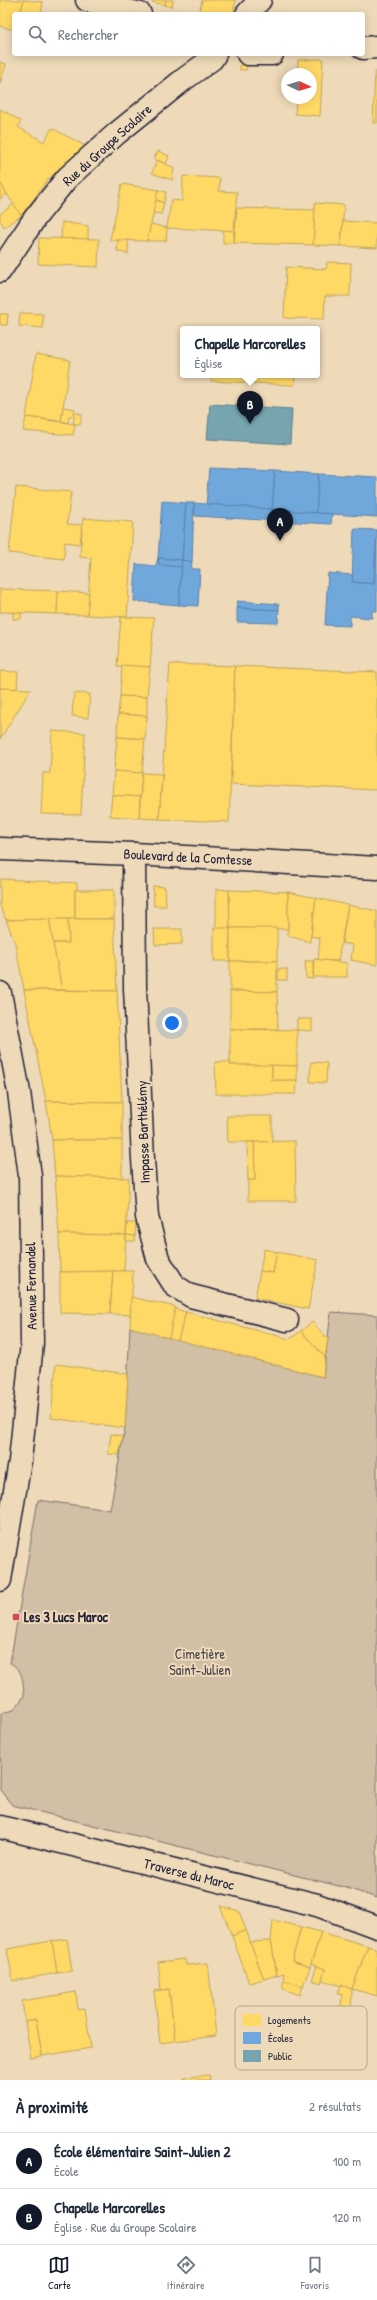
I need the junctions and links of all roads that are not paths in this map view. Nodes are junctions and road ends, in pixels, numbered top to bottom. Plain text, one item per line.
1 (87, 0) edge
2 (260, 0) edge
3 (132, 12) edge
4 (249, 12) edge
5 (377, 47) edge
6 (365, 48) edge
7 (214, 56) edge
8 (10, 240) edge
9 (0, 271) edge
10 (0, 849) edge
11 (134, 854) junction
12 (376, 868) edge
13 (0, 993) edge
14 (287, 1320) dead end
15 (0, 1580) edge
16 (0, 1826) edge
17 (377, 1927) edge

1 - 3 street
2 - 4 street
5 - 6 street
7 - 8 street, Rue du Groupe Scolaire
8 - 9 street, Rue du Groupe Scolaire
10 - 11 street, Boulevard de la Comtesse
11 - 12 street, Boulevard de la Comtesse
11 - 14 street, Impasse Barthélémy
13 - 15 street, Avenue Fernandel
16 - 17 street, Traverse du Maroc

